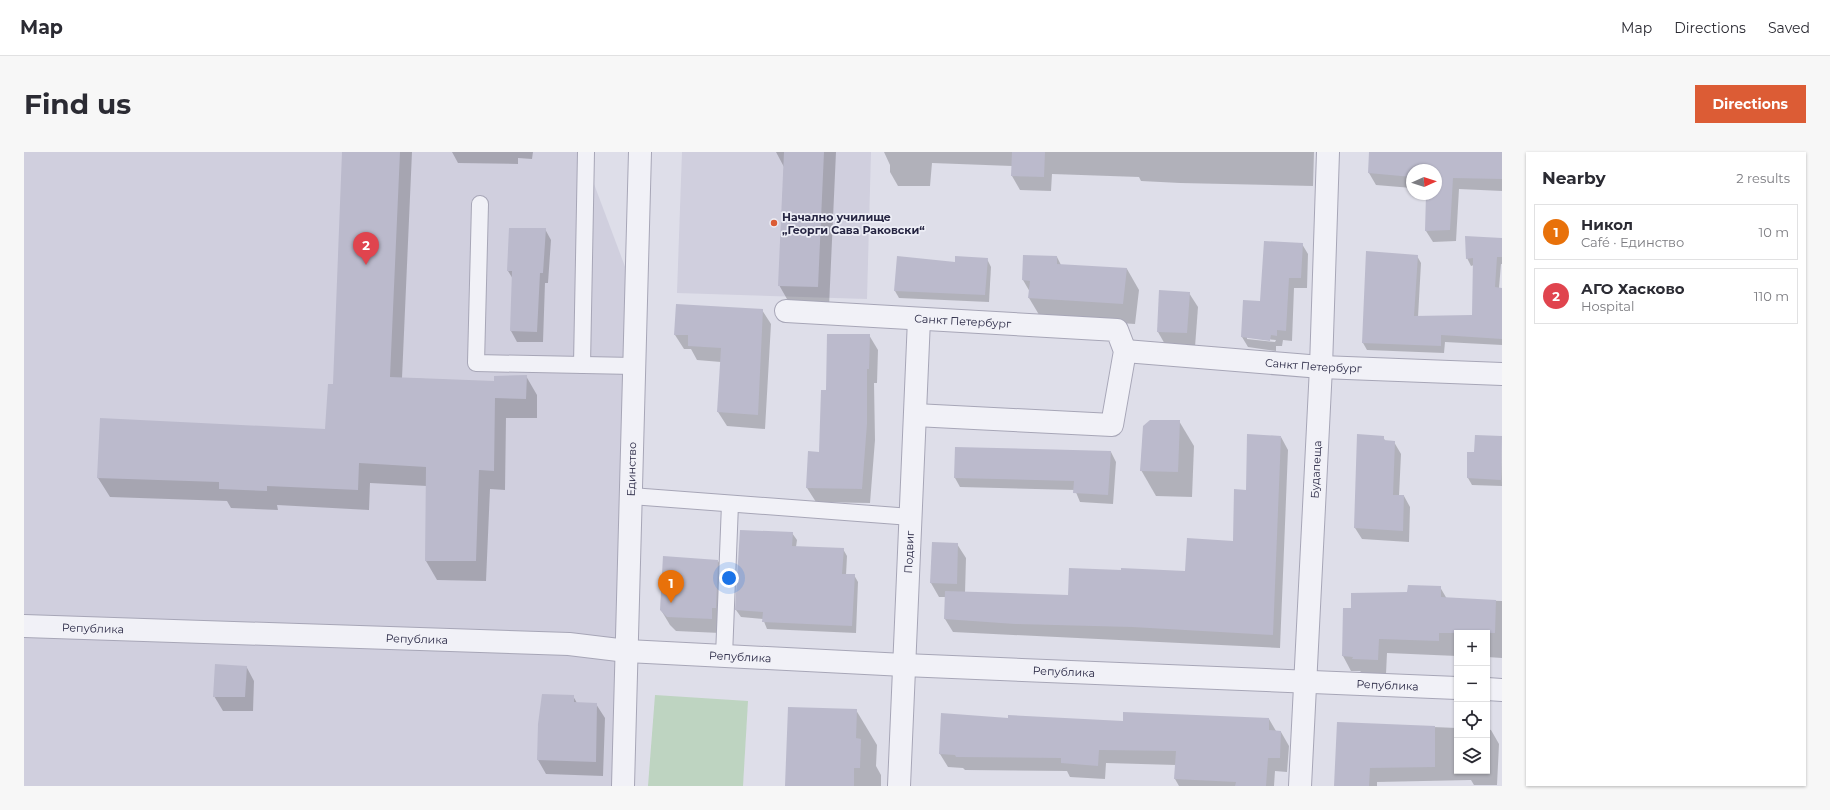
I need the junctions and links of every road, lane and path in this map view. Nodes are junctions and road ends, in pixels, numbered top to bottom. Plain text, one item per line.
1 (586, 152) edge
2 (640, 152) edge
3 (1328, 152) edge
4 (480, 204) dead end
5 (786, 311) dead end
6 (919, 319) junction
7 (1124, 351) junction
8 (582, 365) junction
9 (634, 366) junction
10 (1321, 366) junction
11 (1502, 374) edge
12 (915, 415) junction
13 (631, 496) junction
14 (730, 504) junction
15 (911, 517) junction
16 (24, 626) edge
17 (627, 650) junction
18 (724, 656) junction
19 (904, 665) junction
20 (1304, 681) junction
21 (1454, 688) edge
22 (1490, 689) edge
23 (1502, 690) edge
24 (623, 786) edge
25 (899, 786) edge
26 (1300, 786) edge

1 - 8 lane
2 - 9 street, Единство
3 - 10 street, Будапеща
4 - 8 lane
5 - 6 street, Санкт Петербург
6 - 7 street, Санкт Петербург
6 - 12 street, Подвиг
7 - 10 street, Санкт Петербург
7 - 12 street, Санкт Петербург
8 - 9 lane
9 - 13 street, Единство
10 - 11 street, Санкт Петербург
10 - 20 street, Будапеща
12 - 15 street, Подвиг
13 - 14 lane
13 - 17 street, Единство
14 - 15 lane
14 - 18 lane
15 - 19 street, Подвиг
16 - 17 street, Република
17 - 18 street, Република
17 - 24 street, Единство
18 - 19 street, Република
19 - 20 street, Република
19 - 25 street, Подвиг
20 - 21 street, Република
20 - 26 street, Будапеща
22 - 23 street

